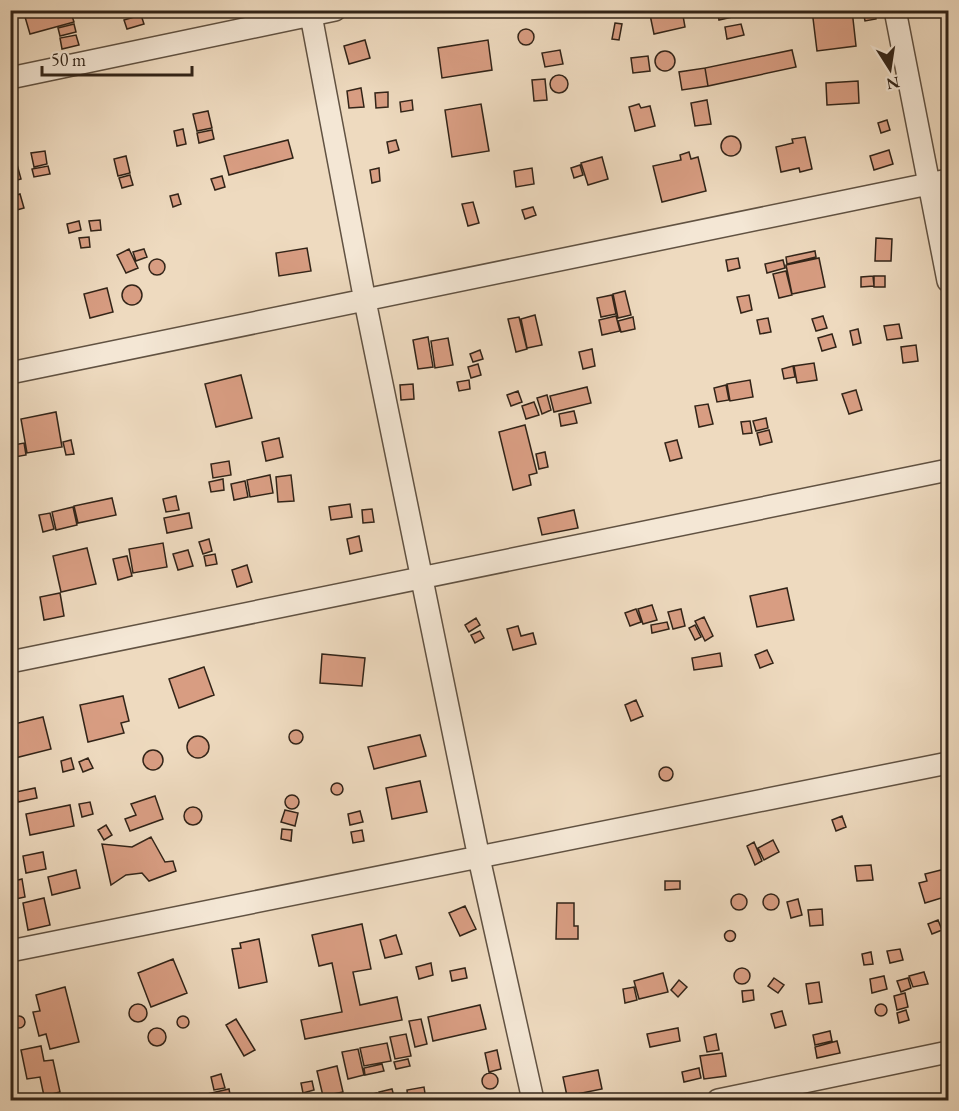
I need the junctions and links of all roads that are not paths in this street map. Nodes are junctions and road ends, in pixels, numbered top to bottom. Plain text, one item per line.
1 (335, 10) edge
2 (895, 10) edge
3 (310, 13) edge
4 (10, 78) edge
5 (939, 182) edge
6 (948, 281) edge
7 (365, 301) junction
8 (10, 373) edge
9 (948, 470) edge
10 (422, 578) junction
11 (10, 662) edge
12 (948, 763) edge
13 (479, 858) junction
14 (10, 951) edge
15 (948, 1052) edge
16 (533, 1101) edge
17 (718, 1101) edge

1 - 3 street
2 - 5 street
3 - 4 street
3 - 7 street
5 - 6 street
5 - 7 street
7 - 8 street
7 - 10 street
9 - 10 street
10 - 11 street
10 - 13 street
12 - 13 street
13 - 14 street
13 - 16 street
15 - 17 street

